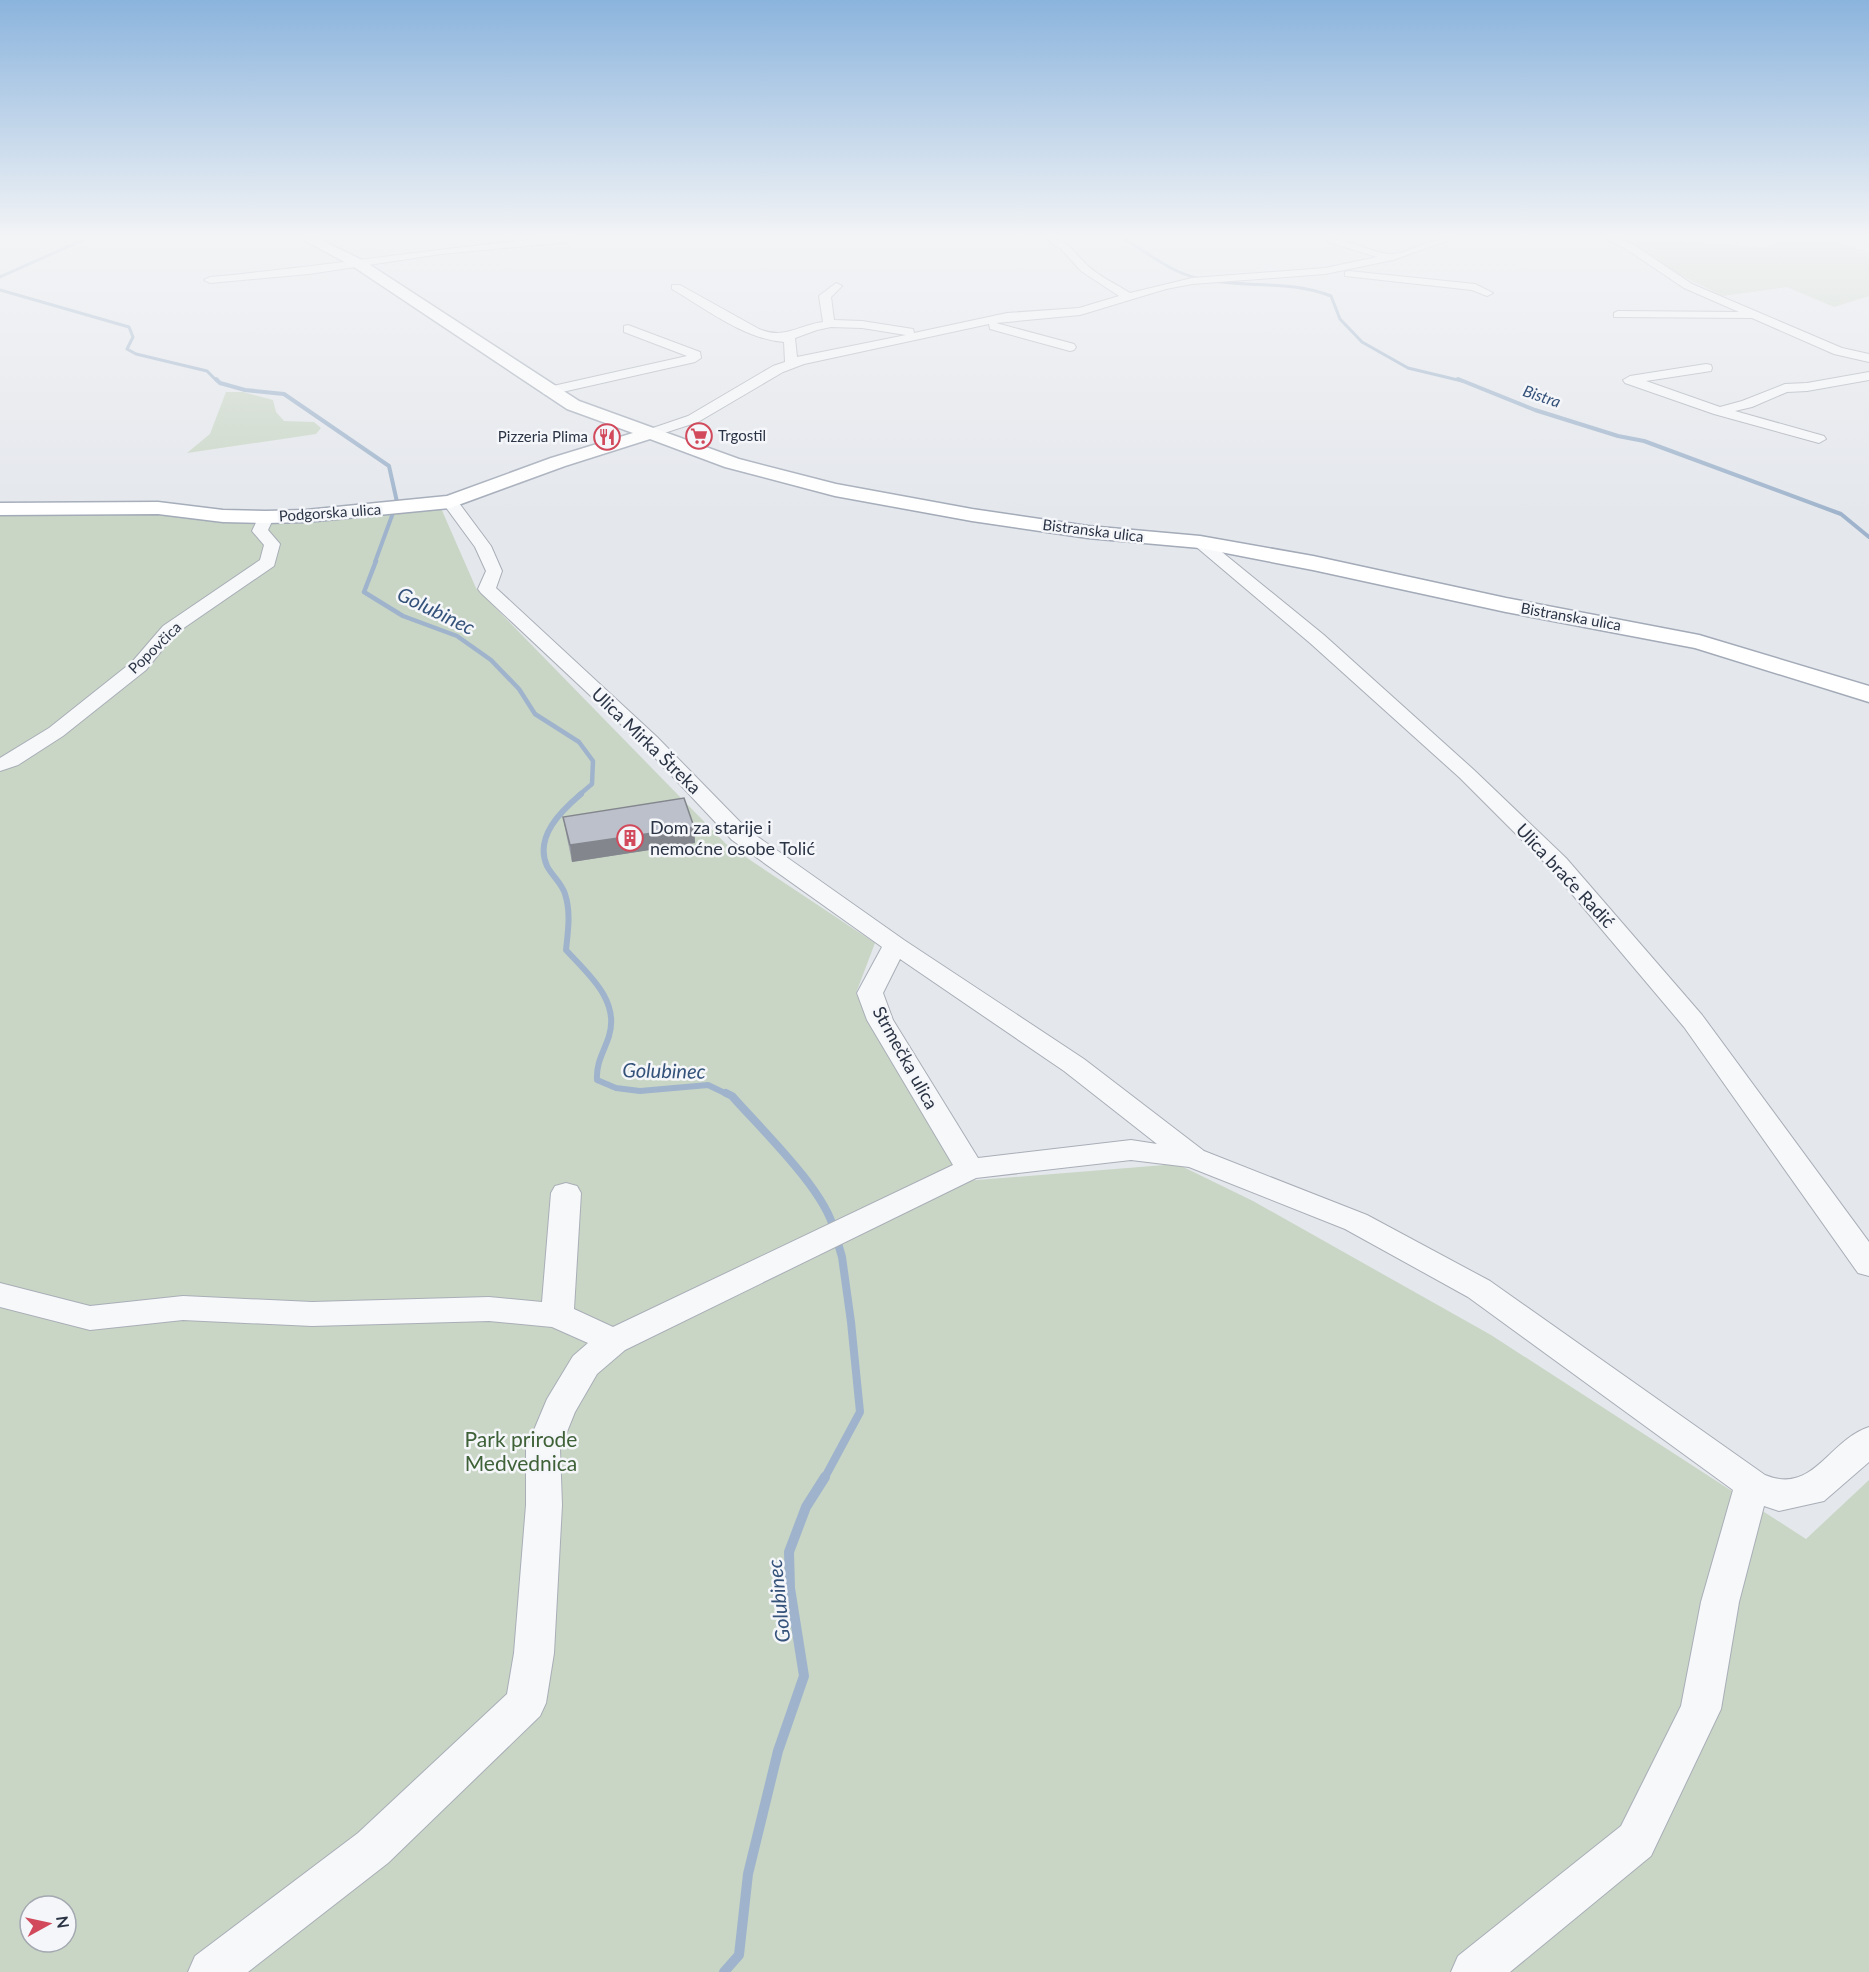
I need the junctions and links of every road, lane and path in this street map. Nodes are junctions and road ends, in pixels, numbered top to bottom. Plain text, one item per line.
1 (463, 331) edge
2 (633, 331) edge
3 (753, 331) edge
4 (797, 331) edge
5 (903, 331) edge
6 (935, 331) edge
7 (1017, 331) edge
8 (1792, 331) edge
9 (920, 334) junction
10 (787, 338) junction
11 (1070, 346) dead end
12 (1869, 358) edge
13 (801, 361) junction
14 (1706, 368) dead end
15 (1869, 376) edge
16 (549, 392) junction
17 (1719, 411) junction
18 (649, 434) junction
19 (1819, 439) dead end
20 (450, 502) junction
21 (1, 510) edge
22 (266, 517) junction
23 (1200, 542) junction
24 (1869, 694) edge
25 (0, 765) edge
26 (895, 945) junction
27 (1194, 1158) junction
28 (970, 1169) junction
29 (566, 1192) dead end
30 (1869, 1265) edge
31 (0, 1295) edge
32 (557, 1315) junction
33 (613, 1341) junction
34 (1869, 1441) edge
35 (1752, 1485) junction
36 (211, 1972) edge
37 (1474, 1972) edge

1 - 16 main road, Bistranska ulica
2 - 16 street
3 - 10 street
4 - 10 street
5 - 9 street
6 - 9 street
7 - 11 street
8 - 12 street
9 - 13 street
10 - 13 street
13 - 18 street
14 - 17 street
15 - 17 street
16 - 18 main road, Bistranska ulica
17 - 19 street
18 - 20 main road, Podgorska ulica
18 - 23 main road, Bistranska ulica
20 - 22 main road, Podgorska ulica
20 - 26 street, Ulica Mirka Štreka
21 - 22 main road, Podgorska ulica
22 - 25 street, Popovčica
23 - 24 main road, Bistranska ulica
23 - 30 street, Ulica braće Radić
26 - 27 street
26 - 28 street, Strmečka ulica
27 - 28 street
27 - 35 street
28 - 33 street
29 - 32 street
31 - 32 street
32 - 33 street
33 - 36 street
34 - 35 street
35 - 37 street

